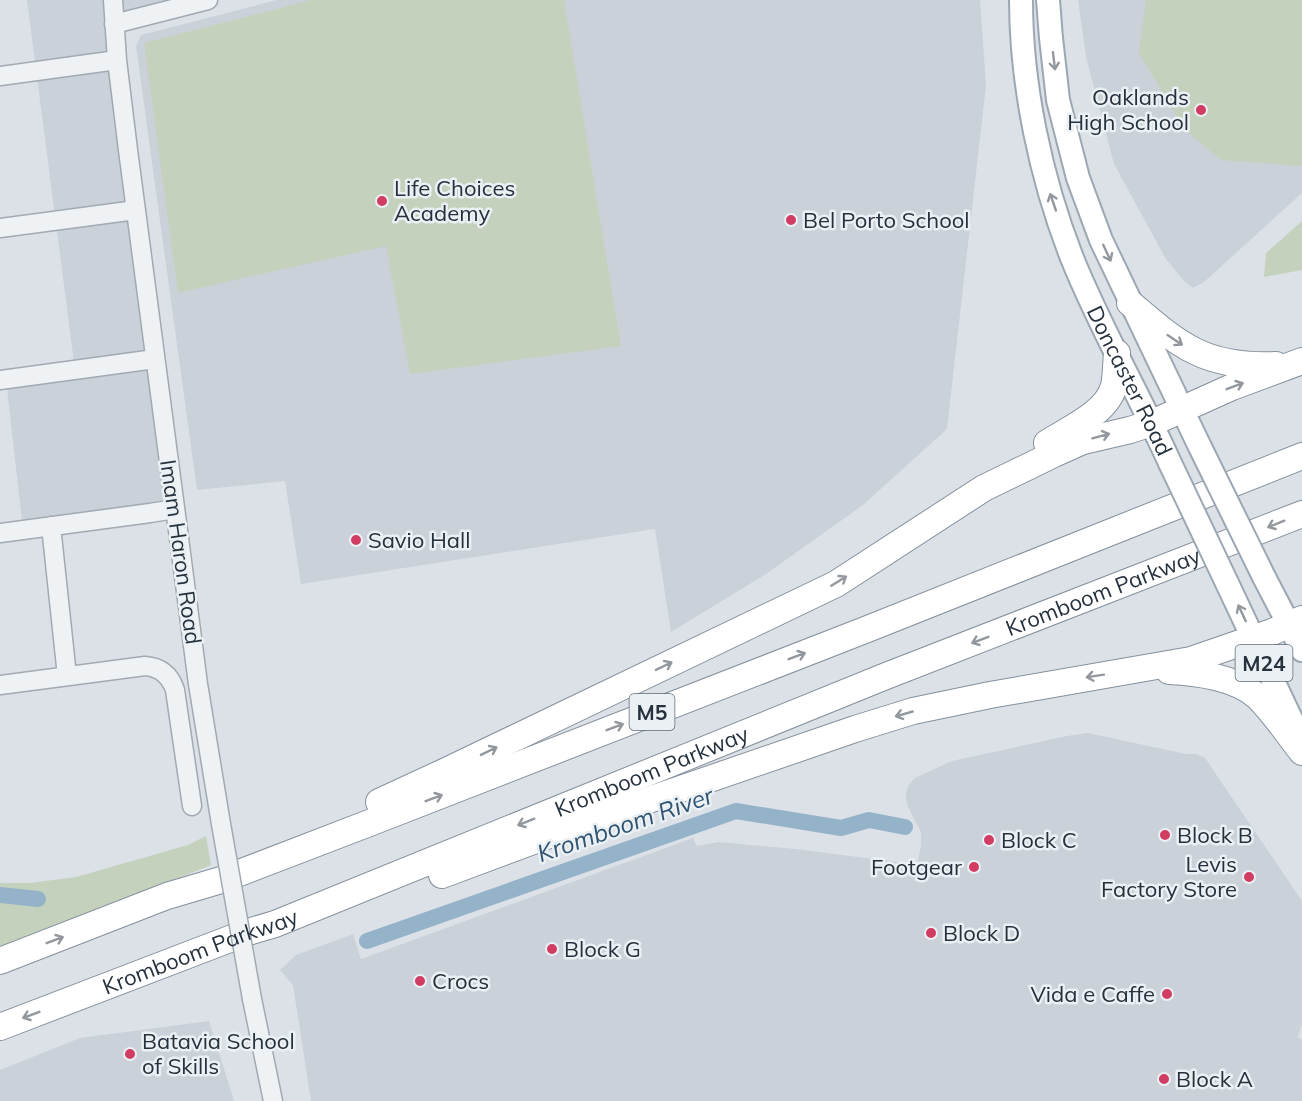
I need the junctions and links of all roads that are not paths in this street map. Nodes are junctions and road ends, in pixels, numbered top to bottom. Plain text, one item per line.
1 (113, 0) edge
2 (208, 0) edge
3 (1021, 0) edge
4 (1048, 0) edge
5 (114, 24) junction
6 (117, 60) junction
7 (0, 76) edge
8 (136, 210) junction
9 (0, 228) edge
10 (1130, 303) junction
11 (1117, 353) junction
12 (155, 359) junction
13 (1298, 363) edge
14 (0, 380) edge
15 (1181, 409) junction
16 (1152, 423) junction
17 (1302, 456) edge
18 (984, 488) junction
19 (175, 509) junction
20 (1302, 514) edge
21 (51, 526) junction
22 (0, 533) edge
23 (1296, 622) edge
24 (1254, 638) junction
25 (1302, 650) edge
26 (1138, 670) junction
27 (67, 676) junction
28 (0, 685) edge
29 (1302, 742) edge
30 (1302, 752) edge
31 (192, 806) dead end
32 (167, 896) junction
33 (275, 924) junction
34 (0, 961) edge
35 (0, 1027) edge
36 (273, 1101) edge

1 - 5 street, Imam Haron Road
2 - 5 street
11 -> 3 main road, Doncaster Road / M24
4 -> 10 main road, Doncaster Road / M24
5 - 6 street, Imam Haron Road
6 - 7 street
6 - 8 street, Imam Haron Road
8 - 9 street
8 - 12 street, Imam Haron Road
10 -> 13 highway
10 - 15 main road, Doncaster Road / M24
11 - 16 main road, Doncaster Road / M24
11 - 18 highway
12 - 14 street
12 - 19 street, Imam Haron Road
15 -> 13 highway
15 - 16 highway
15 - 23 main road, Doncaster Road / M24, bridge
18 -> 16 highway
24 -> 16 main road, Doncaster Road / M24, bridge
32 -> 17 highway, M5
32 -> 18 highway
19 - 21 street
19 - 36 street, Imam Haron Road, bridge
20 -> 33 highway, Kromboom Parkway / M5
21 - 22 street
21 - 27 street
23 - 24 highway
23 - 25 main road, Doncaster Road / M24
24 - 26 highway
24 - 29 main road, Doncaster Road / M24
26 - 30 highway
26 -> 33 highway
27 - 28 street
27 - 31 street
34 -> 32 highway, M5
33 -> 35 highway, Kromboom Parkway / M5

